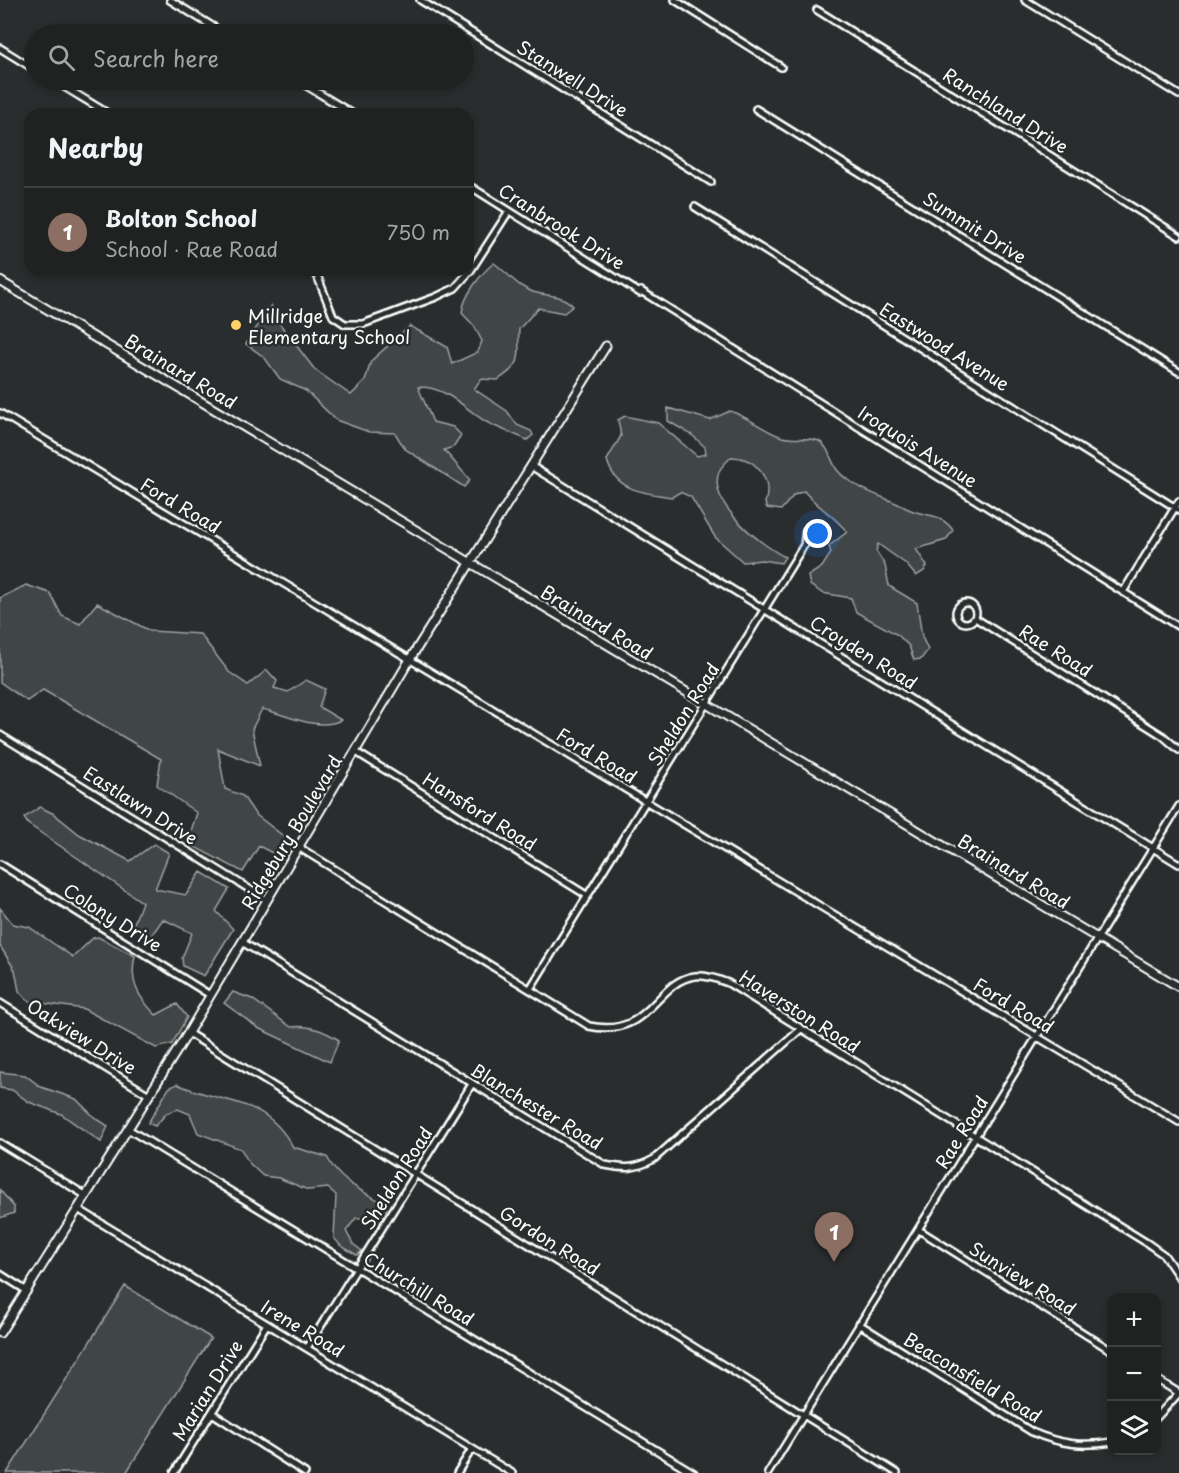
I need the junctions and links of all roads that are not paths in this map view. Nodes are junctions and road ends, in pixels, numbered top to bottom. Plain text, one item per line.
1 (170, 0) edge
2 (420, 0) edge
3 (675, 0) edge
4 (1025, 0) edge
5 (817, 10) dead end
6 (209, 24) edge
7 (458, 24) edge
8 (474, 34) edge
9 (0, 48) edge
10 (24, 63) edge
11 (781, 67) dead end
12 (69, 90) edge
13 (313, 90) edge
14 (1179, 95) edge
15 (99, 108) edge
16 (343, 108) edge
17 (756, 109) dead end
18 (711, 182) dead end
19 (474, 189) edge
20 (695, 207) dead end
21 (509, 211) junction
22 (1179, 236) edge
23 (474, 265) edge
24 (317, 276) edge
25 (465, 276) edge
26 (0, 281) edge
27 (640, 292) joint
28 (606, 346) dead end
29 (1179, 372) edge
30 (0, 413) edge
31 (531, 466) junction
32 (1179, 501) edge
33 (1177, 509) edge
34 (804, 545) dead end
35 (470, 565) junction
36 (1123, 592) junction
37 (765, 608) junction
38 (975, 618) dead end
39 (1179, 627) edge
40 (409, 661) junction
41 (707, 704) junction
42 (0, 735) edge
43 (1179, 750) edge
44 (356, 752) junction
45 (647, 802) junction
46 (1179, 806) edge
47 (300, 848) junction
48 (1153, 848) junction
49 (0, 864) edge
50 (1179, 864) edge
51 (588, 896) junction
52 (267, 900) junction
53 (1098, 938) junction
54 (242, 942) junction
55 (1179, 987) edge
56 (530, 989) junction
57 (210, 995) junction
58 (0, 1003) edge
59 (801, 1029) junction
60 (188, 1033) junction
61 (1037, 1037) junction
62 (472, 1084) junction
63 (149, 1095) junction
64 (1179, 1122) edge
65 (128, 1129) junction
66 (976, 1138) junction
67 (0, 1143) edge
68 (416, 1174) junction
69 (85, 1195) junction
70 (78, 1209) junction
71 (919, 1230) junction
72 (357, 1268) junction
73 (0, 1274) edge
74 (1179, 1277) edge
75 (27, 1291) junction
76 (267, 1324) junction
77 (859, 1324) junction
78 (0, 1333) edge
79 (307, 1348) junction
80 (1107, 1348) edge
81 (1161, 1382) edge
82 (1179, 1393) edge
83 (212, 1413) junction
84 (1161, 1413) edge
85 (804, 1415) junction
86 (1107, 1443) edge
87 (472, 1449) junction
88 (174, 1473) edge
89 (305, 1473) edge
90 (458, 1473) edge
91 (512, 1473) edge
92 (694, 1473) edge
93 (768, 1473) edge
94 (897, 1473) edge

1 - 6 street
2 - 7 street, Stanwell Drive
3 - 11 street
4 - 14 street
5 - 22 street, Ranchland Drive
8 - 18 street, Stanwell Drive
9 - 10 street
12 - 15 street
13 - 16 street
17 - 29 street, Summit Drive
19 - 21 street, Cranbrook Drive
20 - 33 street, Eastwood Avenue
21 - 23 street
21 - 27 street, Cranbrook Drive
24 - 25 street
26 - 35 street, Brainard Road
27 - 36 street, Iroquois Avenue
28 - 31 street, Ridgebury Boulevard
30 - 40 street, Ford Road
31 - 35 street, Ridgebury Boulevard
31 - 37 street, Croyden Road
32 - 33 street
33 - 36 street
34 - 37 street, Sheldon Road
35 - 40 street, Ridgebury Boulevard
35 - 41 street, Brainard Road
36 - 39 street, Iroquois Avenue
37 - 41 street, Sheldon Road
37 - 48 street, Croyden Road
38 - 43 street, Rae Road
40 - 44 street, Ridgebury Boulevard
40 - 45 street, Ford Road
41 - 45 street, Sheldon Road
41 - 53 street, Brainard Road
42 - 52 street, Eastlawn Drive
44 - 47 street, Ridgebury Boulevard
44 - 51 street, Hansford Road
45 - 51 street, Sheldon Road
45 - 61 street, Ford Road
46 - 48 street, Rae Road
47 - 52 street, Ridgebury Boulevard
47 - 56 street, Haverston Road
48 - 50 street, Croyden Road
48 - 53 street, Rae Road
49 - 57 street, Colony Drive
51 - 56 street, Sheldon Road
52 - 54 street, Ridgebury Boulevard
53 - 55 street, Brainard Road
53 - 61 street, Rae Road
54 - 57 street, Ridgebury Boulevard
54 - 62 street, Blanchester Road
56 - 59 street, Haverston Road
57 - 60 street, Ridgebury Boulevard
58 - 63 street, Oakview Drive
59 - 62 street, Blanchester Road
59 - 66 street, Haverston Road
60 - 63 street, Ridgebury Boulevard
60 - 68 street, Gordon Road
61 - 64 street, Ford Road
61 - 66 street, Rae Road
62 - 68 street, Sheldon Road
63 - 65 street, Ridgebury Boulevard
65 - 69 street, Ridgebury Boulevard
65 - 72 street, Churchill Road
66 - 71 street, Rae Road
66 - 74 street, Haverston Road
67 - 69 street
68 - 72 street, Sheldon Road
68 - 85 street, Gordon Road
69 - 70 street, Ridgebury Boulevard
70 - 75 street, Ridgebury Boulevard
70 - 76 street, Irene Road
71 - 77 street, Rae Road
71 - 80 street, Sunview Road
72 - 79 street, Sheldon Road
72 - 92 street, Churchill Road
73 - 75 street
75 - 78 street, Ridgebury Boulevard
76 - 79 street, Irene Road
76 - 83 street, Marian Drive
77 - 85 street, Rae Road
77 - 86 street, Beaconsfield Road
79 - 87 street, Irene Road
81 - 82 street
82 - 84 street
83 - 88 street, Marian Drive
83 - 89 street
85 - 93 street, Rae Road
85 - 94 street, Gordon Road
87 - 90 street
87 - 91 street, Irene Road

